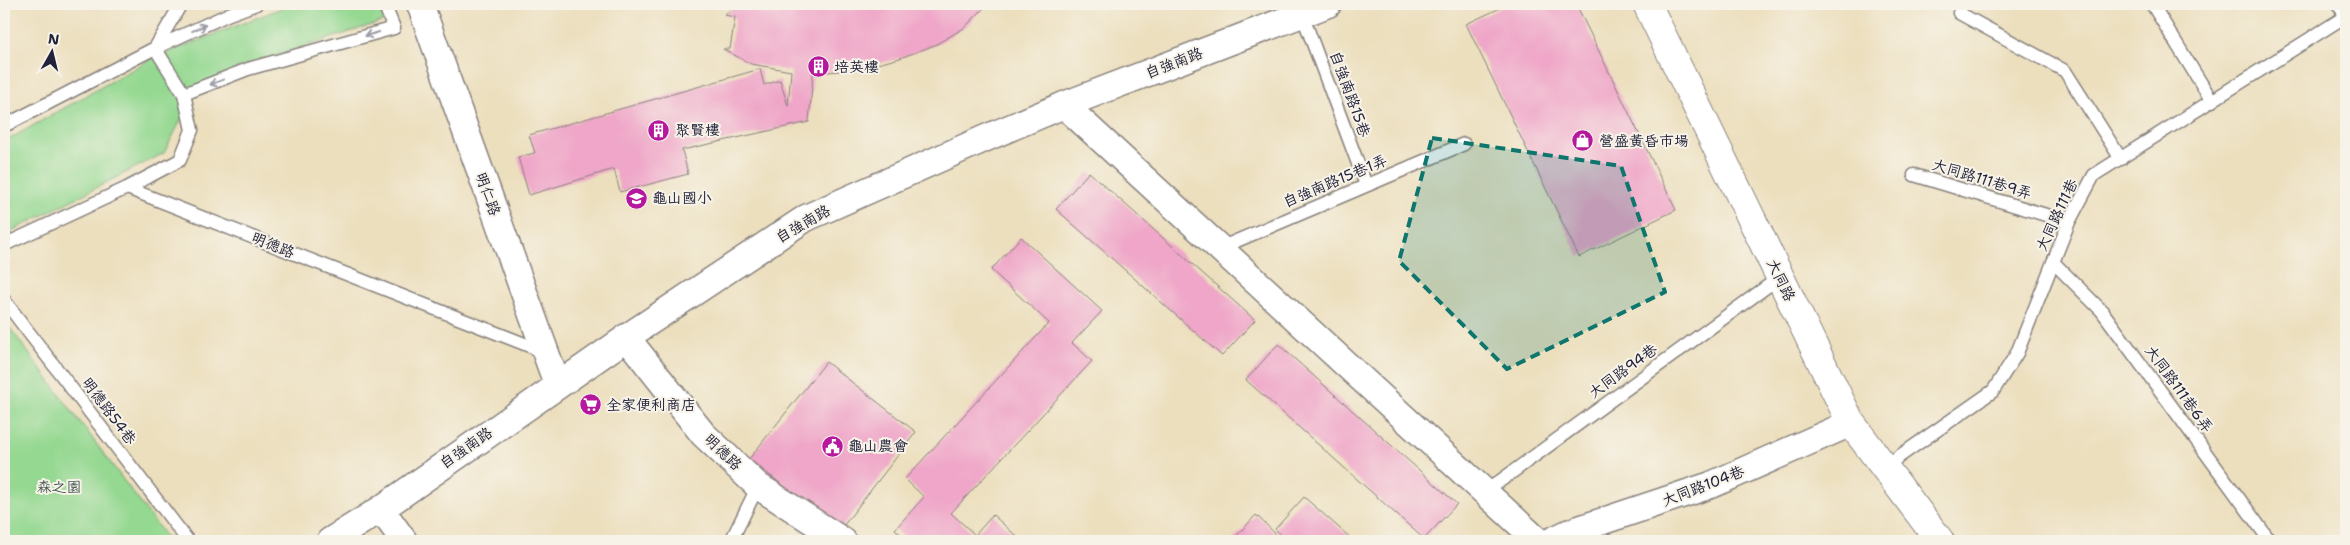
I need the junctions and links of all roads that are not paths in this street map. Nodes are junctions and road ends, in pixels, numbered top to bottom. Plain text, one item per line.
1 (181, 4) edge
2 (256, 4) edge
3 (384, 4) edge
4 (420, 4) edge
5 (1328, 4) edge
6 (1647, 4) edge
7 (2152, 4) edge
8 (2338, 4) edge
9 (1959, 13) dead end
10 (1302, 14) junction
11 (2346, 16) edge
12 (155, 48) junction
13 (184, 94) junction
14 (2212, 102) junction
15 (1064, 105) junction
16 (4, 126) edge
17 (1464, 144) dead end
18 (2121, 159) junction
19 (1914, 175) dead end
20 (1366, 185) junction
21 (127, 188) junction
22 (2069, 222) junction
23 (4, 245) edge
24 (1220, 248) junction
25 (2053, 262) junction
26 (1780, 277) junction
27 (4, 300) edge
28 (626, 338) junction
29 (546, 352) junction
30 (557, 384) junction
31 (1851, 423) junction
32 (1884, 467) junction
33 (758, 486) junction
34 (1485, 492) junction
35 (381, 508) junction
36 (188, 541) edge
37 (330, 541) edge
38 (404, 541) edge
39 (731, 541) edge
40 (843, 541) edge
41 (1538, 541) edge
42 (1551, 541) edge
43 (1940, 541) edge
44 (2270, 541) edge

1 - 12 lane
12 -> 2 lane
3 -> 13 lane
4 - 29 street, 明仁路
5 - 10 street, 自強南路
6 - 26 street, 大同路
7 - 14 lane
8 - 11 lane
9 - 18 lane
10 - 15 street, 自強南路
10 - 20 lane, 自強南路15巷
11 - 14 lane, 大同路111巷
12 - 13 lane
12 - 16 lane
13 - 21 lane
14 - 18 lane, 大同路111巷
15 - 24 street
15 - 28 street, 自強南路
17 - 20 lane, 自強南路15巷1弄
18 - 22 lane, 大同路111巷
19 - 22 lane, 大同路111巷9弄
20 - 24 lane, 自強南路15巷1弄
21 - 23 lane
21 - 29 lane, 明德路
22 - 25 lane, 大同路111巷
24 - 34 street
25 - 32 lane, 大同路111巷
25 - 44 lane, 大同路111巷6弄
26 - 31 street, 大同路
26 - 34 lane, 大同路94巷
27 - 36 lane, 明德路54巷
28 - 30 street, 自強南路
28 - 33 street, 明德路
29 - 30 street, 明仁路
30 - 35 street, 自強南路
31 - 32 street, 大同路
31 - 42 street, 大同路104巷
32 - 43 street, 大同路
33 - 39 lane
33 - 40 street, 明德路
34 - 41 street
35 - 37 street, 自強南路
35 - 38 street

